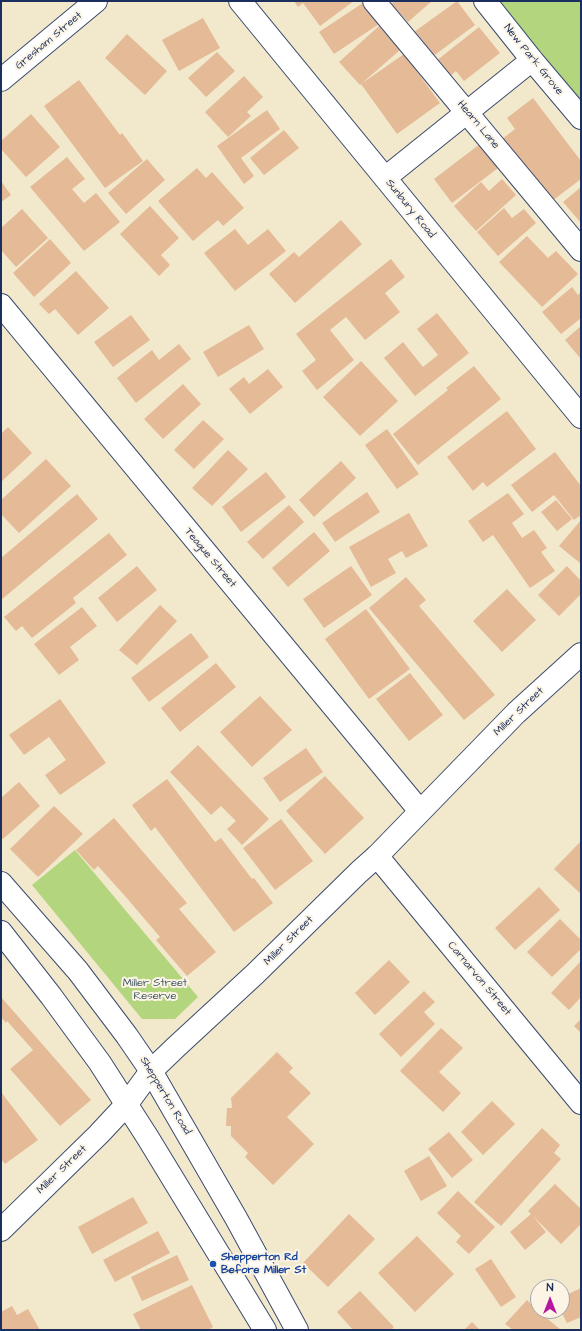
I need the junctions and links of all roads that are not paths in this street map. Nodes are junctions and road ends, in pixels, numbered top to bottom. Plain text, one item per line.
1 (96, 1) edge
2 (240, 1) edge
3 (374, 1) edge
4 (485, 1) edge
5 (532, 60) junction
6 (1, 80) edge
7 (467, 113) junction
8 (581, 118) edge
9 (384, 178) junction
10 (581, 250) edge
11 (1, 305) edge
12 (581, 417) edge
13 (581, 654) edge
14 (420, 811) junction
15 (377, 856) junction
16 (1, 883) edge
17 (1, 932) edge
18 (151, 1072) junction
19 (581, 1103) edge
20 (126, 1105) junction
21 (1, 1230) edge
22 (265, 1330) edge
23 (297, 1330) edge

1 - 6 main road, Gresham Street
2 - 9 main road, Sunbury Road
3 - 7 main road, Hearn Lane
4 - 5 main road, New Park Grove
5 - 7 main road
5 - 8 main road, New Park Grove
7 - 9 main road
7 - 10 main road, Hearn Lane
9 - 12 main road, Sunbury Road
11 - 14 main road, Teague Street
13 - 14 main road, Miller Street
14 - 15 main road, Miller Street
15 - 18 main road, Miller Street
15 - 19 main road, Carnarvon Street
16 - 18 main road, Shepperton Road
17 - 20 main road
18 - 20 main road, Miller Street
18 - 23 main road, Shepperton Road
20 - 21 main road, Miller Street
20 - 22 main road

